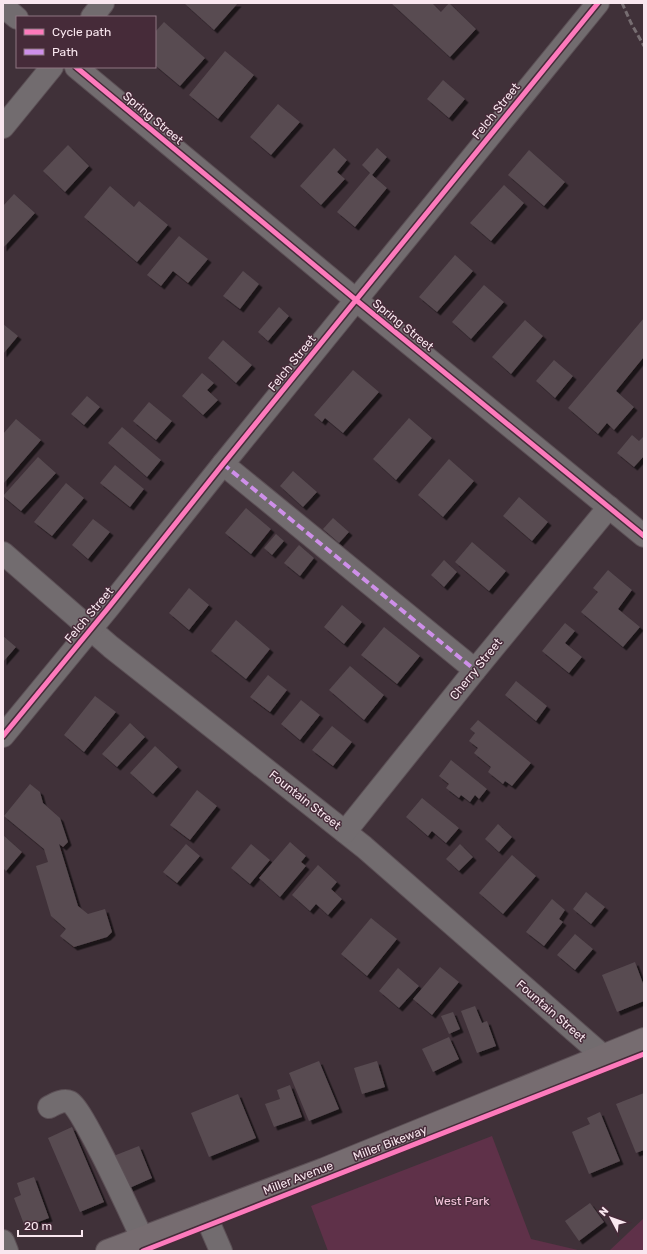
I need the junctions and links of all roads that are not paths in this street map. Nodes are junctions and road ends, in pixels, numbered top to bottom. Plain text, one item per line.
1 (103, 3) edge
2 (598, 3) edge
3 (3, 6) edge
4 (93, 16) edge
5 (16, 17) edge
6 (51, 68) edge
7 (77, 68) edge
8 (3, 127) edge
9 (356, 300) junction
10 (223, 464) junction
11 (609, 507) junction
12 (644, 536) edge
13 (3, 553) edge
14 (90, 629) junction
15 (475, 670) junction
16 (3, 736) edge
17 (345, 832) junction
18 (644, 1039) edge
19 (602, 1055) junction
20 (49, 1107) dead end
21 (204, 1214) junction
22 (142, 1238) junction
23 (3, 1241) edge
24 (7, 1251) edge
25 (107, 1251) edge
26 (221, 1251) edge

1 - 4 street
2 - 9 street, Felch Street
3 - 5 street
6 - 8 street
7 - 9 street, Spring Street
9 - 10 street, Felch Street
9 - 11 street, Spring Street
10 - 14 street, Felch Street
10 - 15 street
11 - 12 street, Spring Street
11 - 15 street, Cherry Street
13 - 14 street, Fountain Street
14 - 16 street, Felch Street
14 - 17 street, Fountain Street
15 - 17 street, Cherry Street
17 - 19 street, Fountain Street
18 - 19 main road, Miller Avenue
19 - 21 main road, Miller Avenue
20 - 22 street
21 - 22 main road, Miller Avenue
21 - 26 street
22 - 25 main road, Miller Avenue
23 - 24 street

